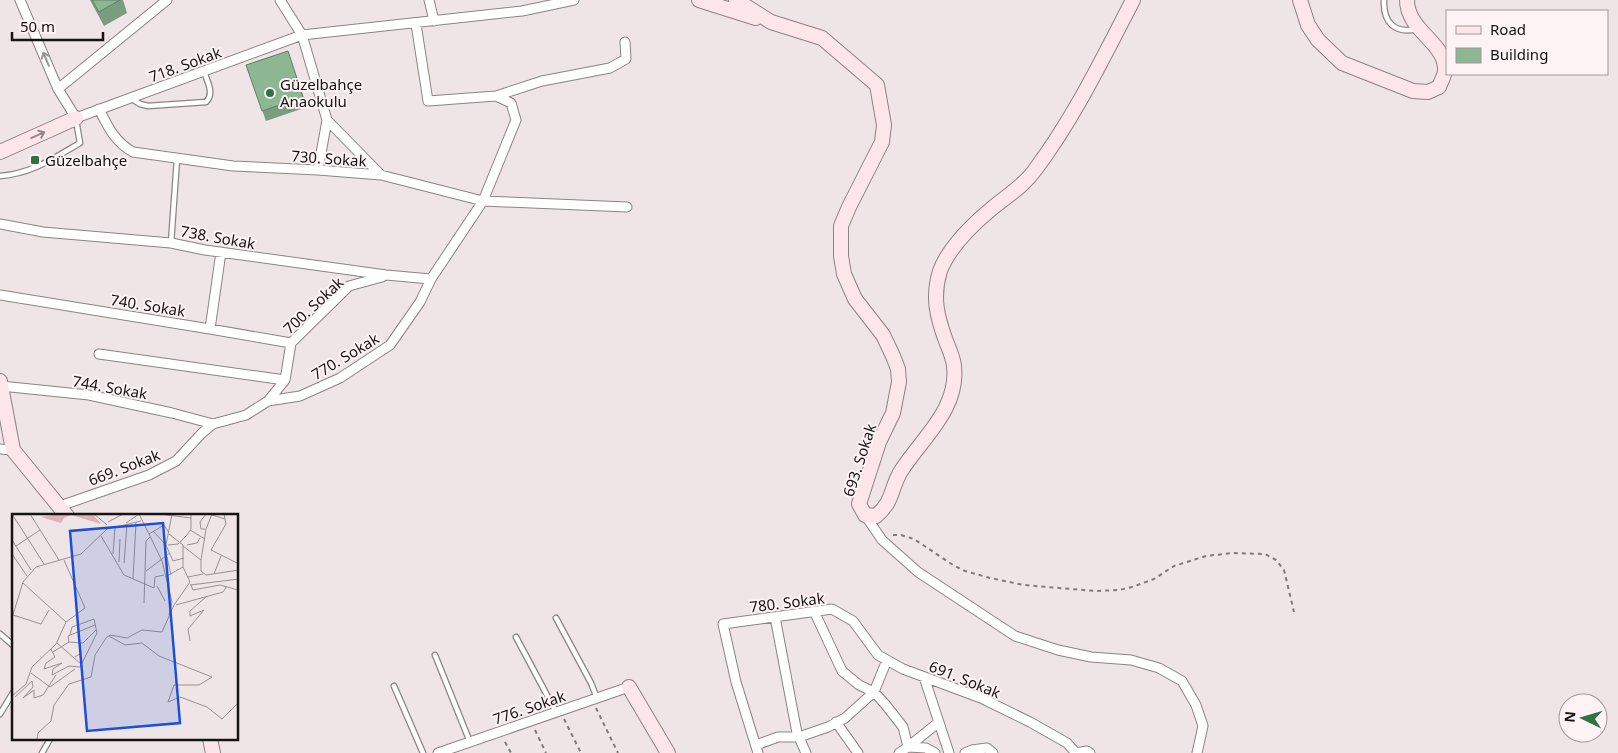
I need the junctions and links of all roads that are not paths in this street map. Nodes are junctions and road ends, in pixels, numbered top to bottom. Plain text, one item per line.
1 (20, 0) edge
2 (167, 0) edge
3 (280, 0) edge
4 (429, 0) edge
5 (574, 0) edge
6 (699, 0) edge
7 (736, 0) edge
8 (1133, 0) edge
9 (1300, 0) edge
10 (1384, 0) edge
11 (1408, 0) edge
12 (434, 22) junction
13 (771, 22) junction
14 (416, 24) junction
15 (1419, 29) junction
16 (302, 35) junction
17 (625, 42) dead end
18 (204, 71) junction
19 (58, 89) junction
20 (496, 96) junction
21 (131, 98) junction
22 (99, 110) junction
23 (76, 118) junction
24 (326, 120) junction
25 (0, 152) edge
26 (177, 159) junction
27 (318, 170) junction
28 (381, 175) junction
29 (0, 176) edge
30 (482, 201) junction
31 (627, 207) dead end
32 (0, 224) edge
33 (170, 242) junction
34 (221, 252) junction
35 (386, 276) junction
36 (431, 279) junction
37 (0, 295) edge
38 (210, 329) junction
39 (290, 343) junction
40 (99, 354) dead end
41 (285, 380) junction
42 (1, 383) edge
43 (268, 401) junction
44 (213, 424) junction
45 (6, 449) edge
46 (64, 511) edge
47 (865, 515) junction
48 (814, 611) junction
49 (775, 617) junction
50 (556, 618) dead end
51 (853, 621) joint
52 (0, 634) edge
53 (516, 637) dead end
54 (12, 644) edge
55 (435, 655) dead end
56 (887, 660) junction
57 (924, 677) junction
58 (394, 686) dead end
59 (629, 687) joint
60 (874, 692) junction
61 (12, 694) edge
62 (594, 699) junction
63 (558, 712) junction
64 (0, 714) edge
65 (836, 722) junction
66 (939, 722) junction
67 (799, 737) junction
68 (49, 740) edge
69 (210, 740) edge
70 (470, 742) junction
71 (908, 747) junction
72 (757, 749) edge
73 (42, 753) edge
74 (213, 753) edge
75 (424, 753) edge
76 (438, 753) edge
77 (668, 753) edge
78 (806, 753) edge
79 (858, 753) edge
80 (899, 753) edge
81 (935, 753) edge
82 (949, 753) edge
83 (965, 753) edge
84 (993, 753) edge
85 (1076, 753) edge
86 (1090, 753) edge
87 (1197, 753) edge

19 -> 1 street
2 - 19 street
3 - 16 street
4 - 12 street
5 - 12 street, 718. Sokak
6 - 13 street
7 - 13 street
8 - 47 street
9 - 15 street
10 - 15 lane
11 - 15 street
12 - 14 street, 718. Sokak
13 - 47 street, 693. Sokak
14 - 16 street, 718. Sokak
14 - 20 street
16 - 18 street, 718. Sokak
16 - 24 street
17 - 20 street
18 - 21 street, 718. Sokak
18 - 21 lane
19 - 23 street
20 - 30 street
21 - 22 street, 718. Sokak
22 - 23 street, 718. Sokak
22 - 26 street, 730. Sokak
25 -> 23 street
23 - 29 lane
24 - 27 street
24 - 28 street
26 - 27 street, 730. Sokak
26 - 33 lane
27 - 28 street, 730. Sokak
28 - 30 street, 730. Sokak
30 - 31 street, 730. Sokak
30 - 36 street
32 - 33 street, 738. Sokak
33 - 34 street, 738. Sokak
34 - 35 street, 738. Sokak
34 - 38 street
35 - 36 street, 738. Sokak
35 - 39 street, 700. Sokak
36 - 43 street, 770. Sokak
37 - 38 street, 740. Sokak
38 - 39 street, 740. Sokak
39 - 41 street, 700. Sokak
40 - 41 street
41 - 43 street
42 - 44 street, 744. Sokak
42 - 45 street
43 - 44 street
44 - 46 street, 669. Sokak
45 - 46 street
47 - 87 street, 693. Sokak
48 - 49 street, 780. Sokak
48 - 51 street, 780. Sokak
48 - 60 street
49 - 67 street
49 - 72 street, 780. Sokak
50 - 62 lane
51 - 56 street, 691. Sokak
52 - 54 lane
53 - 63 lane
55 - 70 lane
56 - 57 street, 691. Sokak
56 - 60 street
57 - 66 street
57 - 85 street, 691. Sokak
58 - 75 lane
59 - 62 street, 776. Sokak
59 - 77 street
60 - 65 street
60 - 71 street
61 - 64 lane
62 - 63 street, 776. Sokak
63 - 70 street, 776. Sokak
65 - 67 street
65 - 79 street
66 - 71 street
66 - 82 street
67 - 72 street
67 - 78 street
68 - 73 lane
69 - 74 street
70 - 76 street, 776. Sokak
71 - 80 street
71 - 81 street
83 - 84 street
85 - 86 street

